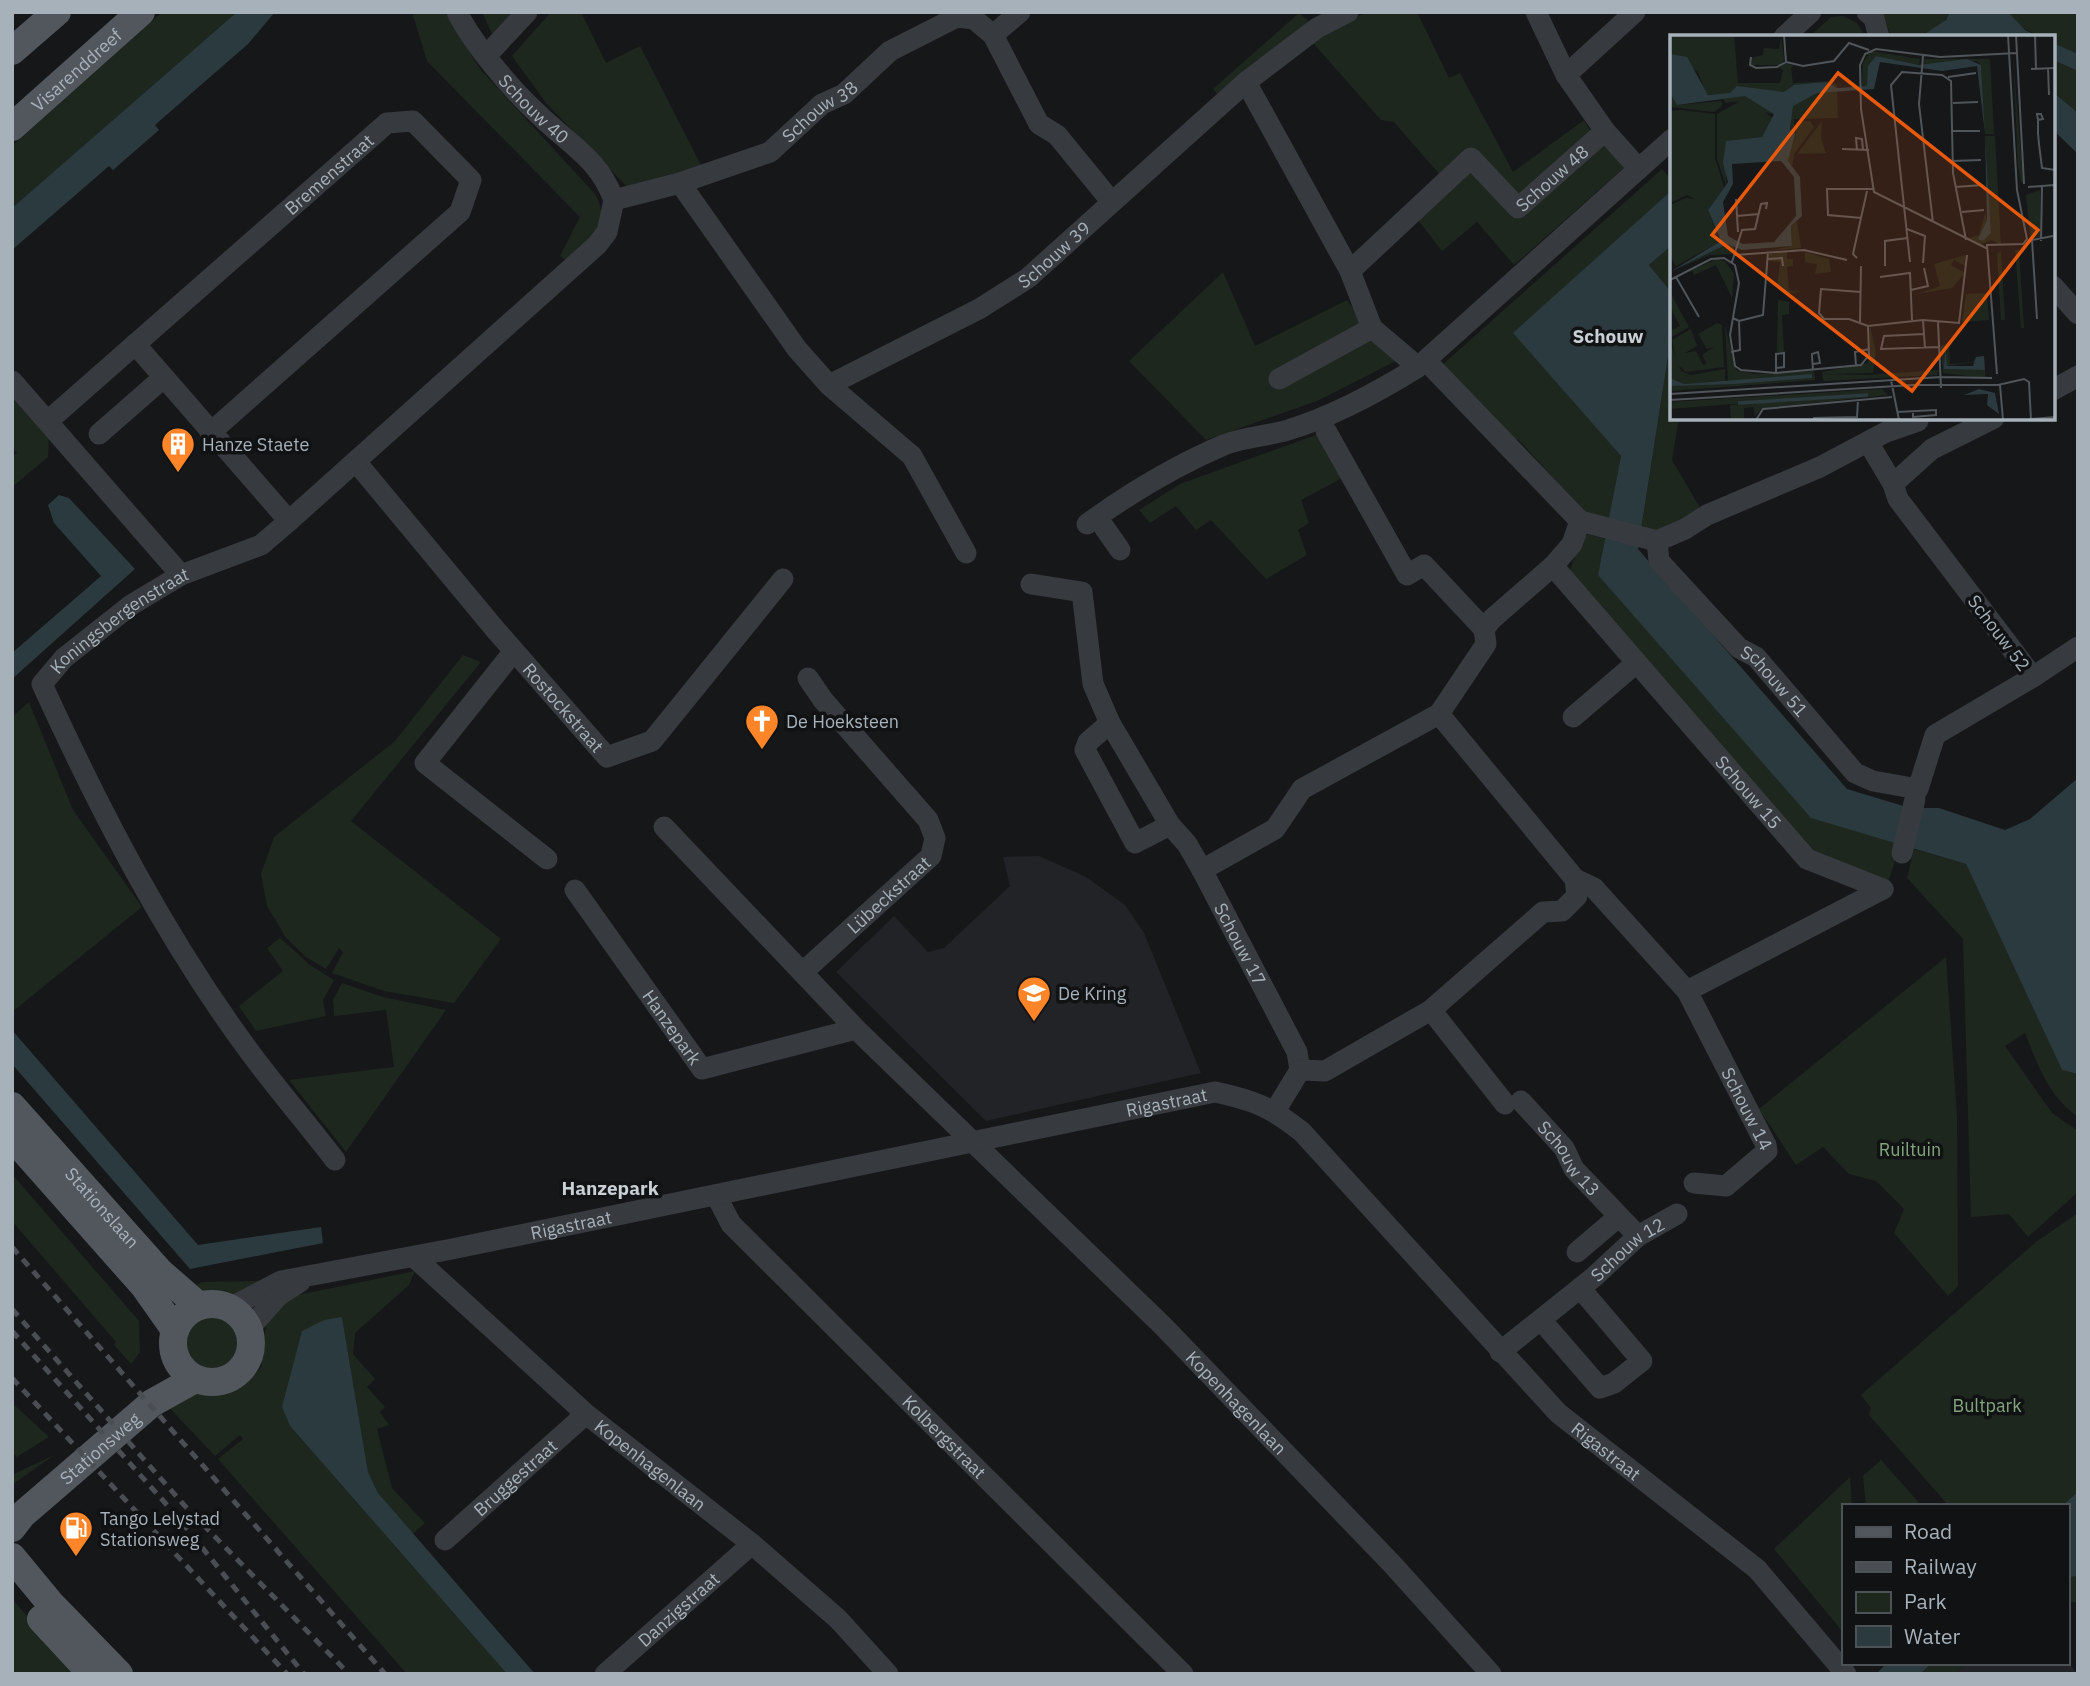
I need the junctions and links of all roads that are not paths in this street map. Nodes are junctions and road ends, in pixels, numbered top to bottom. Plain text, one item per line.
1 (57, 12) edge
2 (141, 12) edge
3 (457, 12) edge
4 (527, 12) edge
5 (1020, 12) edge
6 (1348, 12) edge
7 (1536, 12) edge
8 (1635, 12) edge
9 (1811, 12) edge
10 (1867, 12) edge
11 (975, 16) edge
12 (993, 35) junction
13 (1786, 35) edge
14 (1878, 35) edge
15 (12, 51) edge
16 (487, 55) junction
17 (1566, 75) junction
18 (1246, 82) junction
19 (12, 127) edge
20 (1605, 131) junction
21 (1670, 141) edge
22 (1639, 169) junction
23 (680, 183) junction
24 (614, 200) junction
25 (1111, 201) junction
26 (1350, 271) junction
27 (2055, 288) edge
28 (2078, 313) edge
29 (1372, 328) junction
30 (135, 344) junction
31 (1426, 368) junction
32 (163, 378) junction
33 (1279, 379) dead end
34 (12, 381) edge
35 (829, 385) junction
36 (1917, 420) edge
37 (1990, 420) edge
38 (48, 421) junction
39 (1326, 431) dead end
40 (1877, 431) edge
41 (210, 433) junction
42 (99, 435) dead end
43 (1932, 449) junction
44 (357, 463) junction
45 (1894, 484) junction
46 (289, 521) junction
47 (1587, 524) junction
48 (1652, 540) junction
49 (1120, 550) dead end
50 (966, 552) dead end
51 (1553, 566) junction
52 (181, 575) junction
53 (783, 579) dead end
54 (1031, 584) dead end
55 (1484, 629) junction
56 (2078, 647) edge
57 (514, 651) junction
58 (1635, 664) junction
59 (2033, 677) junction
60 (808, 678) dead end
61 (1439, 714) junction
62 (1573, 717) dead end
63 (1110, 723) junction
64 (1917, 794) junction
65 (1170, 825) junction
66 (664, 827) dead end
67 (1902, 853) dead end
68 (547, 859) dead end
69 (1202, 870) junction
70 (1575, 879) junction
71 (575, 890) dead end
72 (804, 971) junction
73 (1687, 991) junction
74 (1431, 1010) junction
75 (856, 1029) junction
76 (1300, 1070) junction
77 (12, 1106) edge
78 (1275, 1111) junction
79 (12, 1137) edge
80 (970, 1142) junction
81 (335, 1160) dead end
82 (1694, 1183) dead end
83 (716, 1195) junction
84 (1677, 1214) dead end
85 (1617, 1217) junction
86 (1638, 1236) junction
87 (1577, 1252) dead end
88 (414, 1256) junction
89 (311, 1277) junction
90 (1580, 1289) junction
91 (199, 1306) junction
92 (229, 1308) junction
93 (1541, 1320) junction
94 (249, 1329) junction
95 (175, 1342) junction
96 (1500, 1352) junction
97 (195, 1379) junction
98 (586, 1414) junction
99 (12, 1499) edge
100 (12, 1528) edge
101 (445, 1540) dead end
102 (752, 1544) junction
103 (12, 1557) edge
104 (12, 1585) edge
105 (92, 1674) edge
106 (119, 1674) edge
107 (605, 1674) edge
108 (888, 1674) edge
109 (1183, 1674) edge
110 (1491, 1674) edge
111 (1846, 1674) edge

1 - 15 main road
2 - 19 main road, Visarenddreef
3 - 16 street, Schouw 40
4 - 16 street
5 - 12 street
6 - 18 street, Schouw 39
7 - 17 street, Schouw 48
8 - 17 street
9 - 13 street
10 - 14 street
11 - 12 street, Schouw 38
11 - 23 street, Schouw 38
12 - 25 street, Schouw 38
16 - 24 street, Schouw 40
17 - 20 street, Schouw 48
18 - 25 street, Schouw 39
18 - 26 street
20 - 22 street, Schouw 48
20 - 26 street, Schouw 48
21 - 22 street
22 - 31 street
23 - 24 street, Schouw 38
23 - 35 street
24 - 44 street, Koningsbergenstraat
25 - 35 street, Schouw 39
26 - 29 street
27 - 28 street
29 - 31 street
29 - 33 street
30 - 32 street
30 - 38 street, Bremenstraat
30 - 41 street, Bremenstraat
31 - 47 street
31 - 49 street
32 - 41 street
32 - 42 street
34 - 38 street
35 - 50 street
36 - 40 street
36 - 43 street
37 - 43 street
38 - 52 street
39 - 55 street
40 - 45 street, Schouw 52
40 - 48 street
41 - 46 street
43 - 45 street
44 - 46 street, Koningsbergenstraat
44 - 57 street, Rostockstraat
45 - 59 street, Schouw 52
46 - 52 street, Koningsbergenstraat
47 - 48 street
47 - 51 street
48 - 64 street, Schouw 51
51 - 55 street
51 - 58 street, Schouw 15
52 - 81 street, Koningsbergenstraat
53 - 57 street, Rostockstraat
54 - 63 street, Schouw 17
55 - 61 street
56 - 59 street
57 - 68 street
58 - 62 street
58 - 73 street, Schouw 15
59 - 64 street, Schouw 52
60 - 72 street, Lübeckstraat
61 - 69 street
61 - 70 street, Schouw 14
63 - 65 street, Schouw 17
63 - 65 street
64 - 67 street, Schouw 52
65 - 69 street, Schouw 17
66 - 72 street
69 - 76 street, Schouw 17
70 - 73 street, Schouw 14
70 - 74 street
71 - 75 street, Hanzepark
72 - 75 street
73 - 82 street, Schouw 14
74 - 76 street
74 - 85 street, Schouw 13
75 - 80 street
76 - 78 street
77 - 91 main road, Stationslaan
78 - 80 street, Rigastraat
78 - 96 street, Rigastraat
79 - 95 main road, Stationslaan
80 - 83 street, Rigastraat
80 - 110 street, Kopenhagenlaan
83 - 88 street, Rigastraat
83 - 109 street, Kolbergstraat
84 - 86 street, Schouw 12
85 - 86 street, Schouw 13
85 - 87 street
86 - 90 street, Schouw 12
88 - 89 street, Rigastraat
88 - 98 street, Kopenhagenlaan
89 - 92 street, Rigastraat
89 - 94 street, Rigastraat
90 - 93 street, Schouw 12
90 - 93 street, Schouw 12
91 - 92 main road
91 - 95 main road
92 - 94 main road
93 - 96 street, Schouw 12
94 - 97 main road
95 - 97 main road
95 - 99 main road, Stationsweg
96 - 111 street, Rigastraat
97 - 100 main road, Stationsweg
98 - 101 street, Bruggestraat
98 - 102 street, Kopenhagenlaan
102 - 107 street, Danzigstraat
102 - 108 street, Kopenhagenlaan
103 - 106 main road
104 - 105 main road

